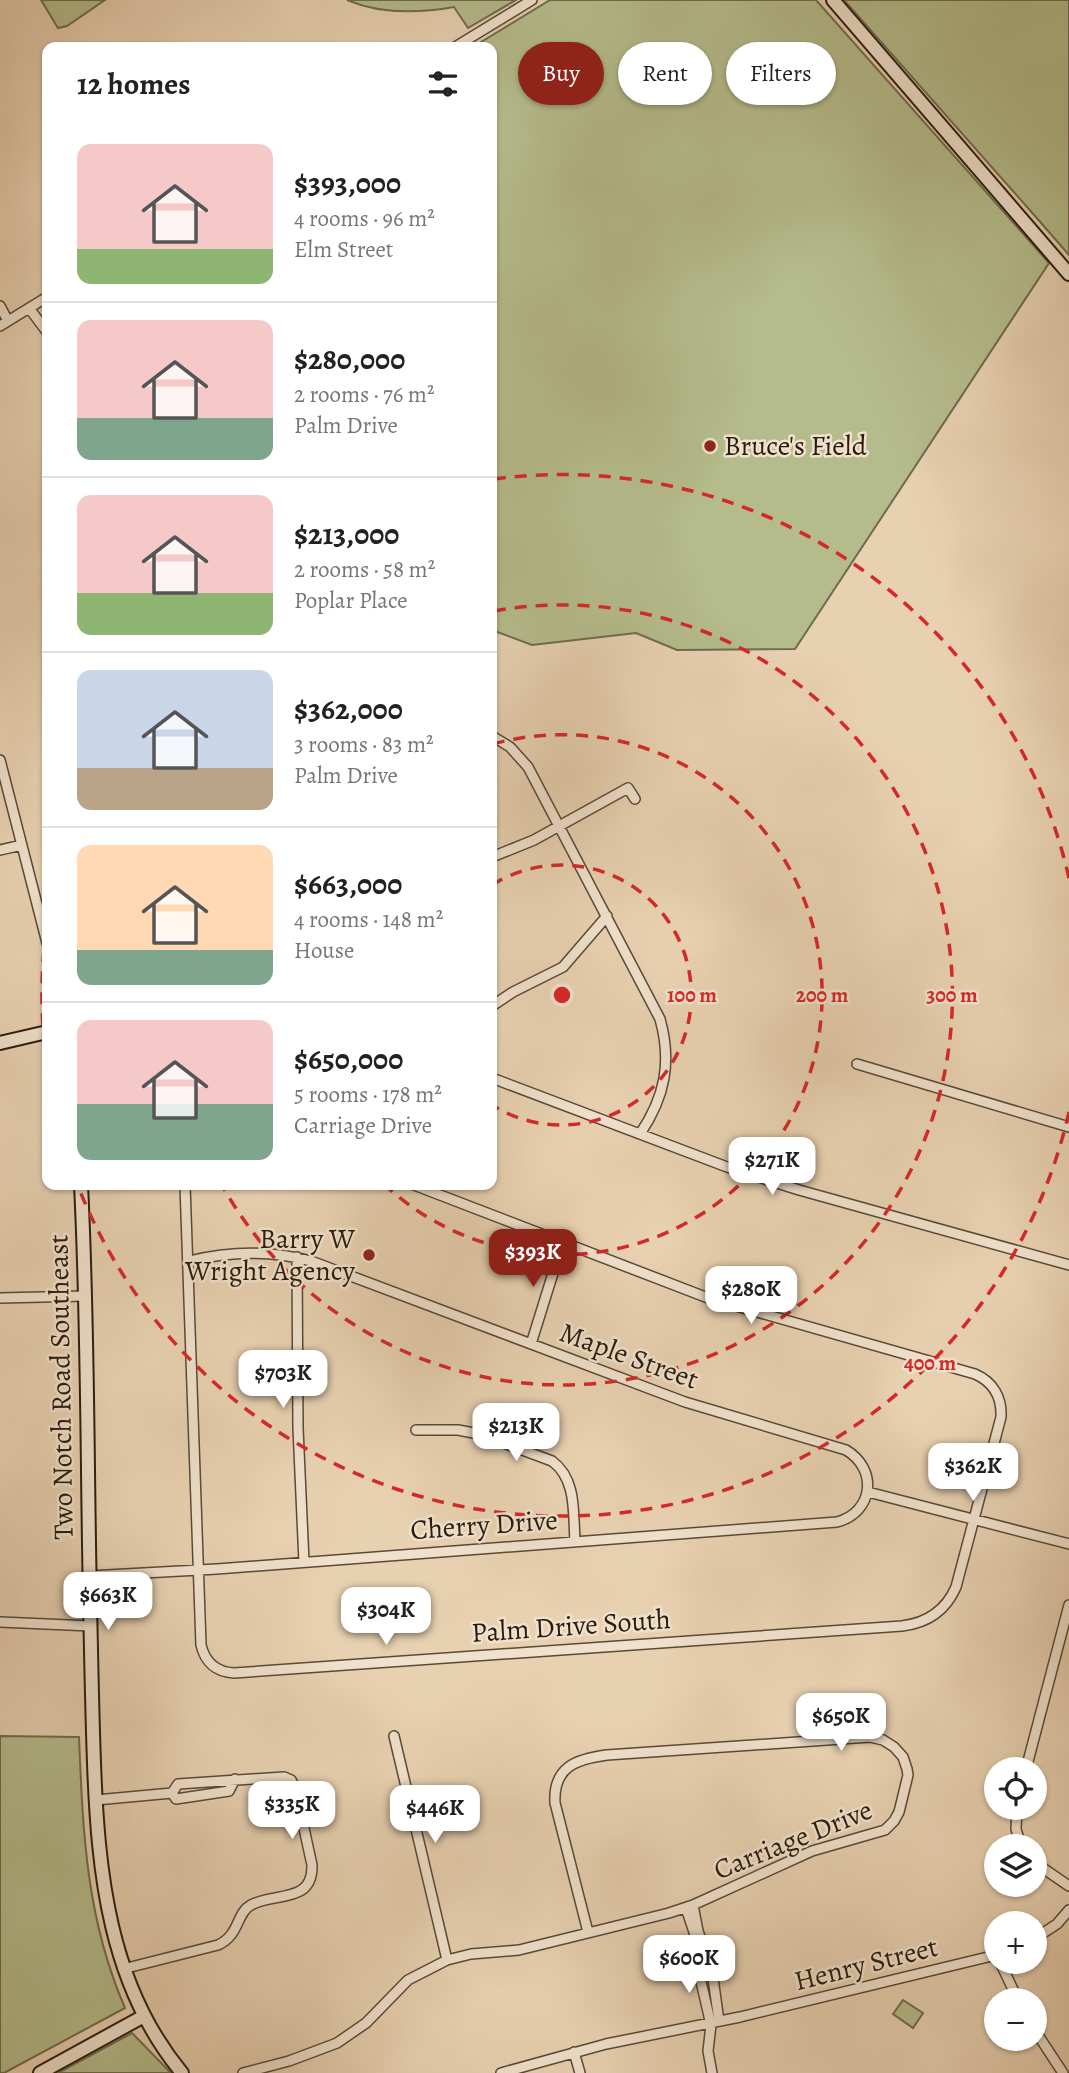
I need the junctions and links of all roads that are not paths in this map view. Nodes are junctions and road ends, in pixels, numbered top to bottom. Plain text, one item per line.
1 (533, 0) edge
2 (833, 0) edge
3 (463, 42) edge
4 (1069, 274) edge
5 (42, 300) edge
6 (0, 306) edge
7 (29, 308) junction
8 (4, 323) edge
9 (42, 325) edge
10 (497, 739) edge
11 (0, 760) edge
12 (635, 799) dead end
13 (560, 826) junction
14 (22, 845) junction
15 (0, 850) edge
16 (497, 855) edge
17 (607, 916) junction
18 (42, 923) edge
19 (497, 1003) edge
20 (42, 1033) edge
21 (0, 1043) edge
22 (857, 1064) dead end
23 (497, 1080) edge
24 (1069, 1127) edge
25 (640, 1134) junction
26 (81, 1190) edge
27 (185, 1190) edge
28 (427, 1190) edge
29 (563, 1241) junction
30 (296, 1257) junction
31 (189, 1261) junction
32 (1069, 1265) edge
33 (85, 1296) junction
34 (0, 1298) edge
35 (531, 1344) junction
36 (416, 1430) dead end
37 (868, 1492) junction
38 (973, 1519) junction
39 (575, 1541) junction
40 (1069, 1544) edge
41 (304, 1562) junction
42 (197, 1571) junction
43 (89, 1576) junction
44 (1069, 1605) edge
45 (0, 1622) edge
46 (91, 1626) junction
47 (394, 1736) dead end
48 (1029, 1757) edge
49 (96, 1800) junction
50 (1047, 1871) edge
51 (1069, 1886) edge
52 (689, 1907) junction
53 (1069, 1910) edge
54 (1047, 1931) edge
55 (588, 1932) junction
56 (984, 1958) edge
57 (447, 1960) junction
58 (123, 1969) junction
59 (144, 2016) junction
60 (714, 2022) junction
61 (1047, 2049) edge
62 (574, 2052) junction
63 (40, 2073) edge
64 (182, 2073) edge
65 (243, 2073) edge
66 (501, 2073) edge
67 (580, 2073) edge
68 (712, 2073) edge
69 (1063, 2073) edge

1 - 3 street
2 - 4 street
5 - 7 street
6 - 8 street
7 - 8 street
7 - 9 street
10 - 13 street
11 - 14 street
12 - 13 street
13 - 16 street
13 - 17 street
14 - 15 street
14 - 18 street
17 - 19 street
17 - 25 street
20 - 21 street
22 - 24 street
23 - 25 street
25 - 32 street
26 - 33 street, Two Notch Road Southeast
27 - 31 street, Palm Drive South
28 - 29 street, Palm Drive South
29 - 35 street
29 - 38 street, Palm Drive South
30 - 31 street, Maple Street
30 - 35 street, Maple Street
30 - 41 street
31 - 42 street, Palm Drive South
33 - 34 street
33 - 43 street, Two Notch Road Southeast
35 - 37 street, Maple Street
36 - 39 street
37 - 38 street
37 - 39 street, Cherry Drive
38 - 40 street
38 - 42 street, Palm Drive South
39 - 41 street, Cherry Drive
41 - 42 street, Cherry Drive
42 - 43 street, Cherry Drive
43 - 46 street, Two Notch Road Southeast
44 - 48 street
45 - 46 street
46 - 49 street, Two Notch Road Southeast
47 - 57 street
49 - 58 street, Two Notch Road Southeast
49 - 58 street
50 - 51 street
52 - 55 street, Carriage Drive
52 - 55 street, Carriage Drive
52 - 60 street
53 - 54 street
55 - 57 street, Carriage Drive
56 - 60 street, Henry Street
57 - 65 street, Carriage Drive
58 - 59 street, Two Notch Road Southeast
59 - 63 street
59 - 64 street, Two Notch Road Southeast
60 - 62 street, Henry Street
60 - 68 street
61 - 69 street
62 - 66 street, Henry Street
62 - 67 street

